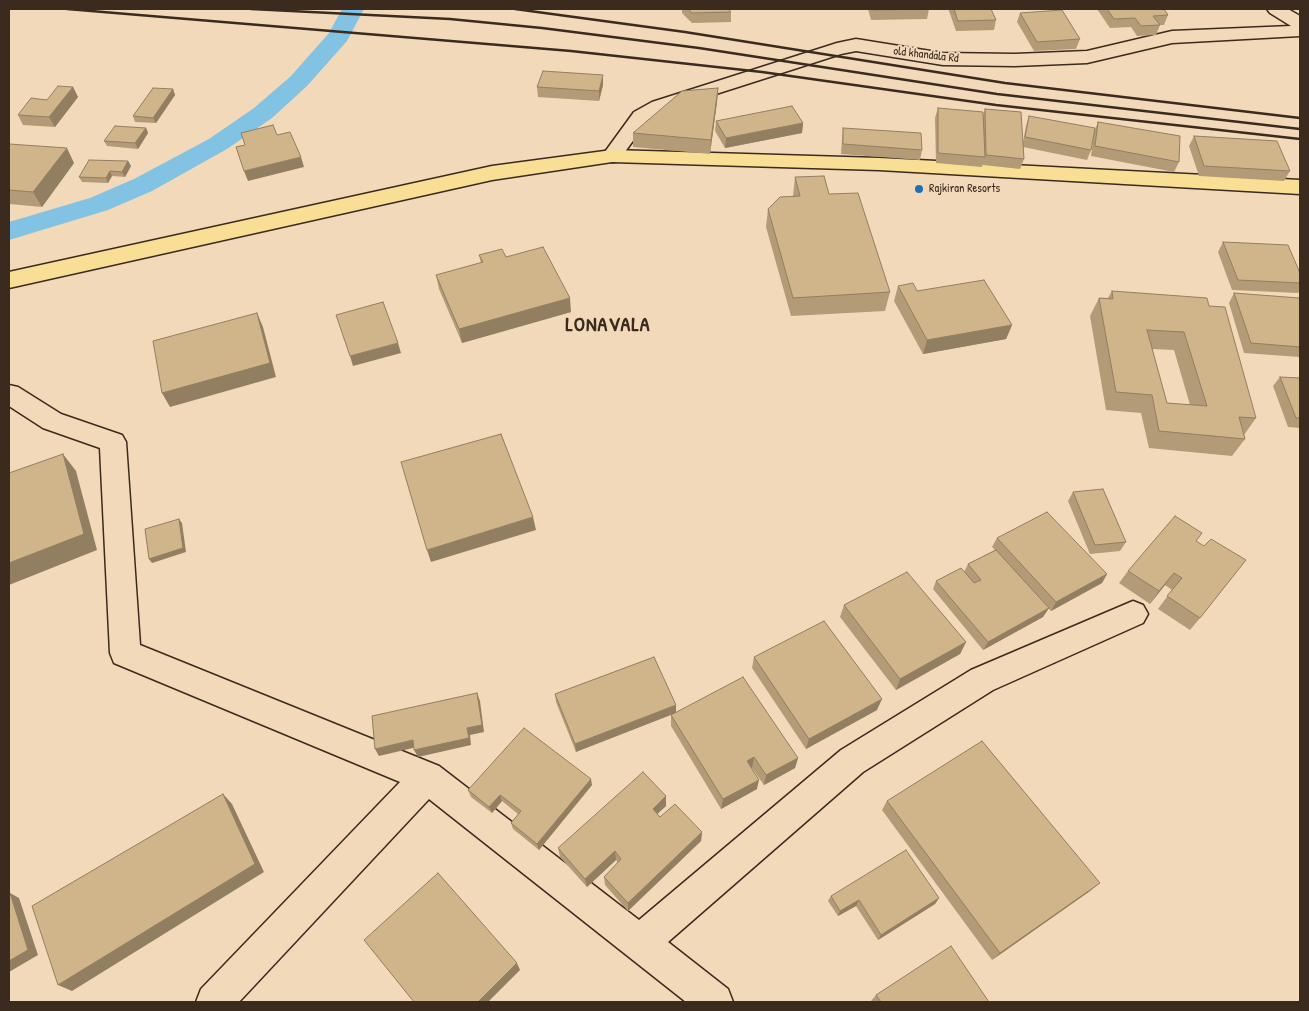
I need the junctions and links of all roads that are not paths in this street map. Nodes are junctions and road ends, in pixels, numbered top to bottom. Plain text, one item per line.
1 (1276, 9) edge
2 (1300, 24) edge
3 (1300, 31) edge
4 (612, 156) junction
5 (1300, 187) edge
6 (1300, 206) edge
7 (9, 280) edge
8 (9, 292) edge
9 (9, 394) edge
10 (1133, 614) dead end
11 (427, 777) junction
12 (640, 943) junction
13 (214, 1002) edge
14 (715, 1002) edge

1 - 2 street
3 - 4 street, old khandala Rd
4 - 5 highway
4 - 7 highway
6 - 8 highway
9 - 11 street
10 - 12 street
11 - 12 street
11 - 13 street
12 - 14 street

